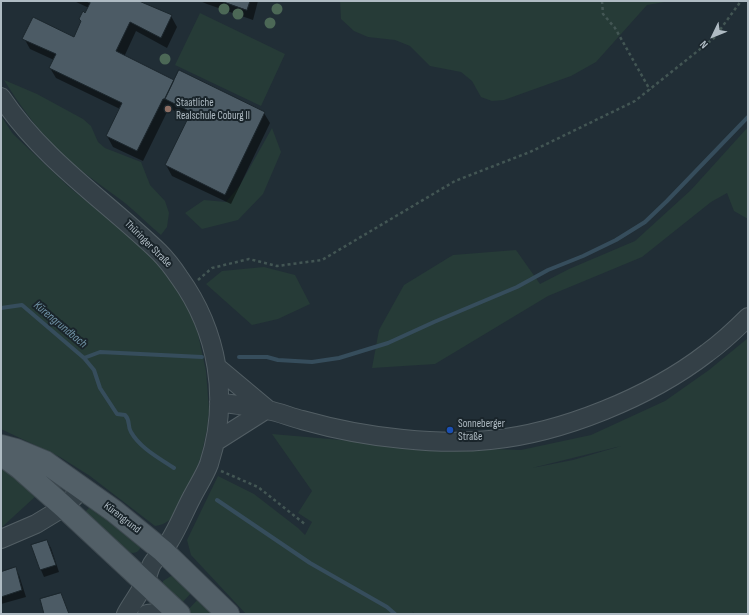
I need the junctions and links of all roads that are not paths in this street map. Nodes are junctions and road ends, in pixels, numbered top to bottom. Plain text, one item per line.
1 (1, 97) edge
2 (748, 317) edge
3 (218, 368) junction
4 (219, 408) junction
5 (266, 410) junction
6 (215, 442) junction
7 (1, 446) edge
8 (1, 454) edge
9 (83, 488) junction
10 (64, 507) junction
11 (1, 538) edge
12 (163, 551) junction
13 (145, 582) junction
14 (177, 612) edge
15 (126, 614) edge
16 (147, 614) edge
17 (228, 614) edge

1 - 3 street, Thüringer Straße
2 - 5 street
3 - 4 street, Thüringer Straße
3 - 5 street
4 - 5 street
4 - 6 street, Thüringer Straße
5 - 6 street
6 - 12 street, Thüringer Straße
7 - 9 main road, Kürengrund
8 - 10 main road
9 - 10 street
9 - 12 main road, Kürengrund
10 - 11 street
10 - 13 main road
12 - 13 street, Thüringer Straße
12 - 17 main road, Kürengrund
13 - 14 main road
13 - 15 street, Thüringer Straße
14 - 16 street

